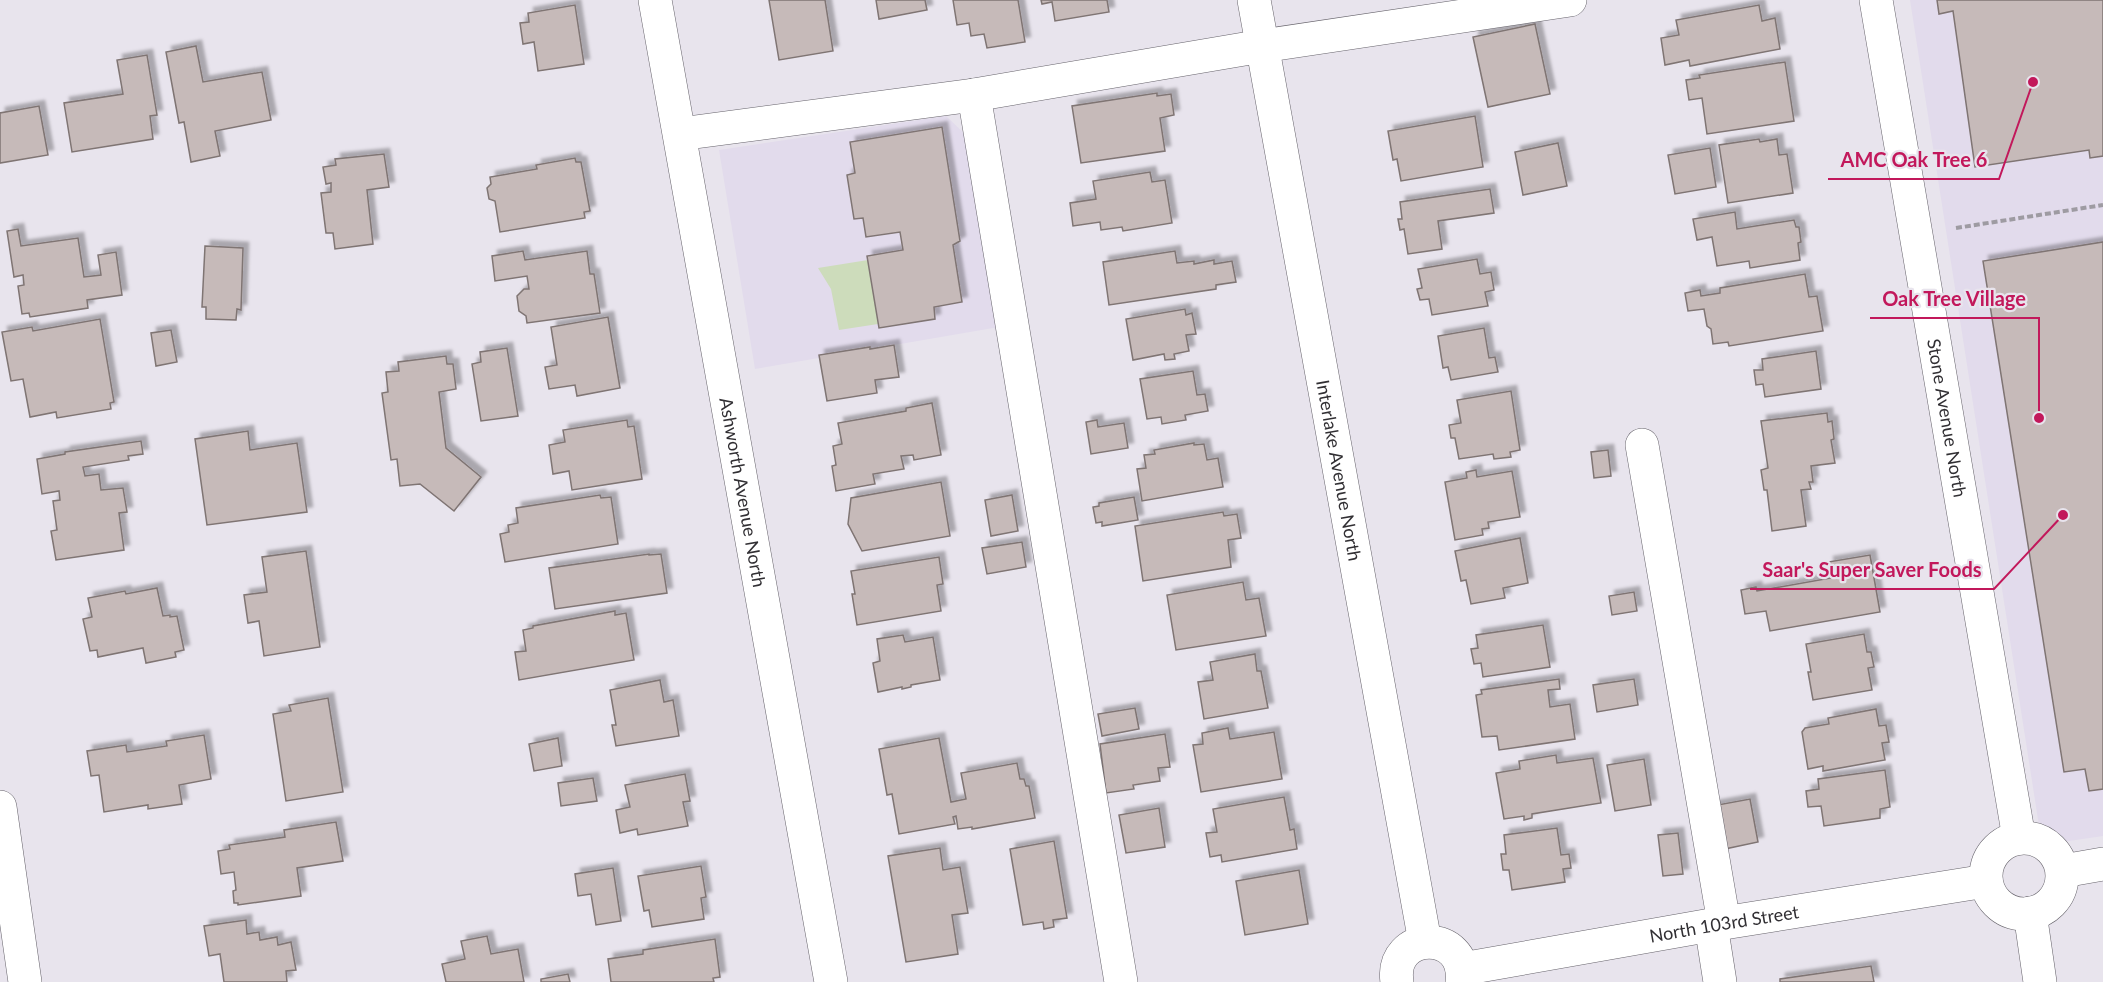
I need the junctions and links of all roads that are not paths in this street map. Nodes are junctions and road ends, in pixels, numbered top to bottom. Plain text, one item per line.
1 (655, 0) edge
2 (1254, 0) edge
3 (1570, 0) edge
4 (1876, 0) edge
5 (1262, 46) junction
6 (974, 95) junction
7 (680, 134) junction
8 (1642, 445) dead end
9 (0, 807) edge
10 (2019, 838) junction
11 (2103, 864) edge
12 (2063, 871) junction
13 (1986, 881) junction
14 (2030, 913) junction
15 (1718, 924) junction
16 (1425, 942) junction
17 (1462, 975) edge
18 (1390, 981) edge
19 (25, 982) edge
20 (831, 982) edge
21 (1121, 982) edge
22 (1720, 982) edge
23 (2040, 982) edge

1 - 7 street, Ashworth Avenue North
2 - 5 street, Interlake Avenue North
3 - 5 street
4 - 10 street, Stone Avenue North
5 - 6 street
5 - 16 street, Interlake Avenue North
6 - 7 street
6 - 21 street
7 - 20 street, Ashworth Avenue North
8 - 15 street
9 - 19 street
10 - 12 street
10 - 13 street
11 - 12 street
12 - 14 street
13 - 14 street
13 - 15 street, North 103rd Street
14 - 23 street
15 - 17 street, North 103rd Street
15 - 22 street
16 - 17 street
16 - 18 street

